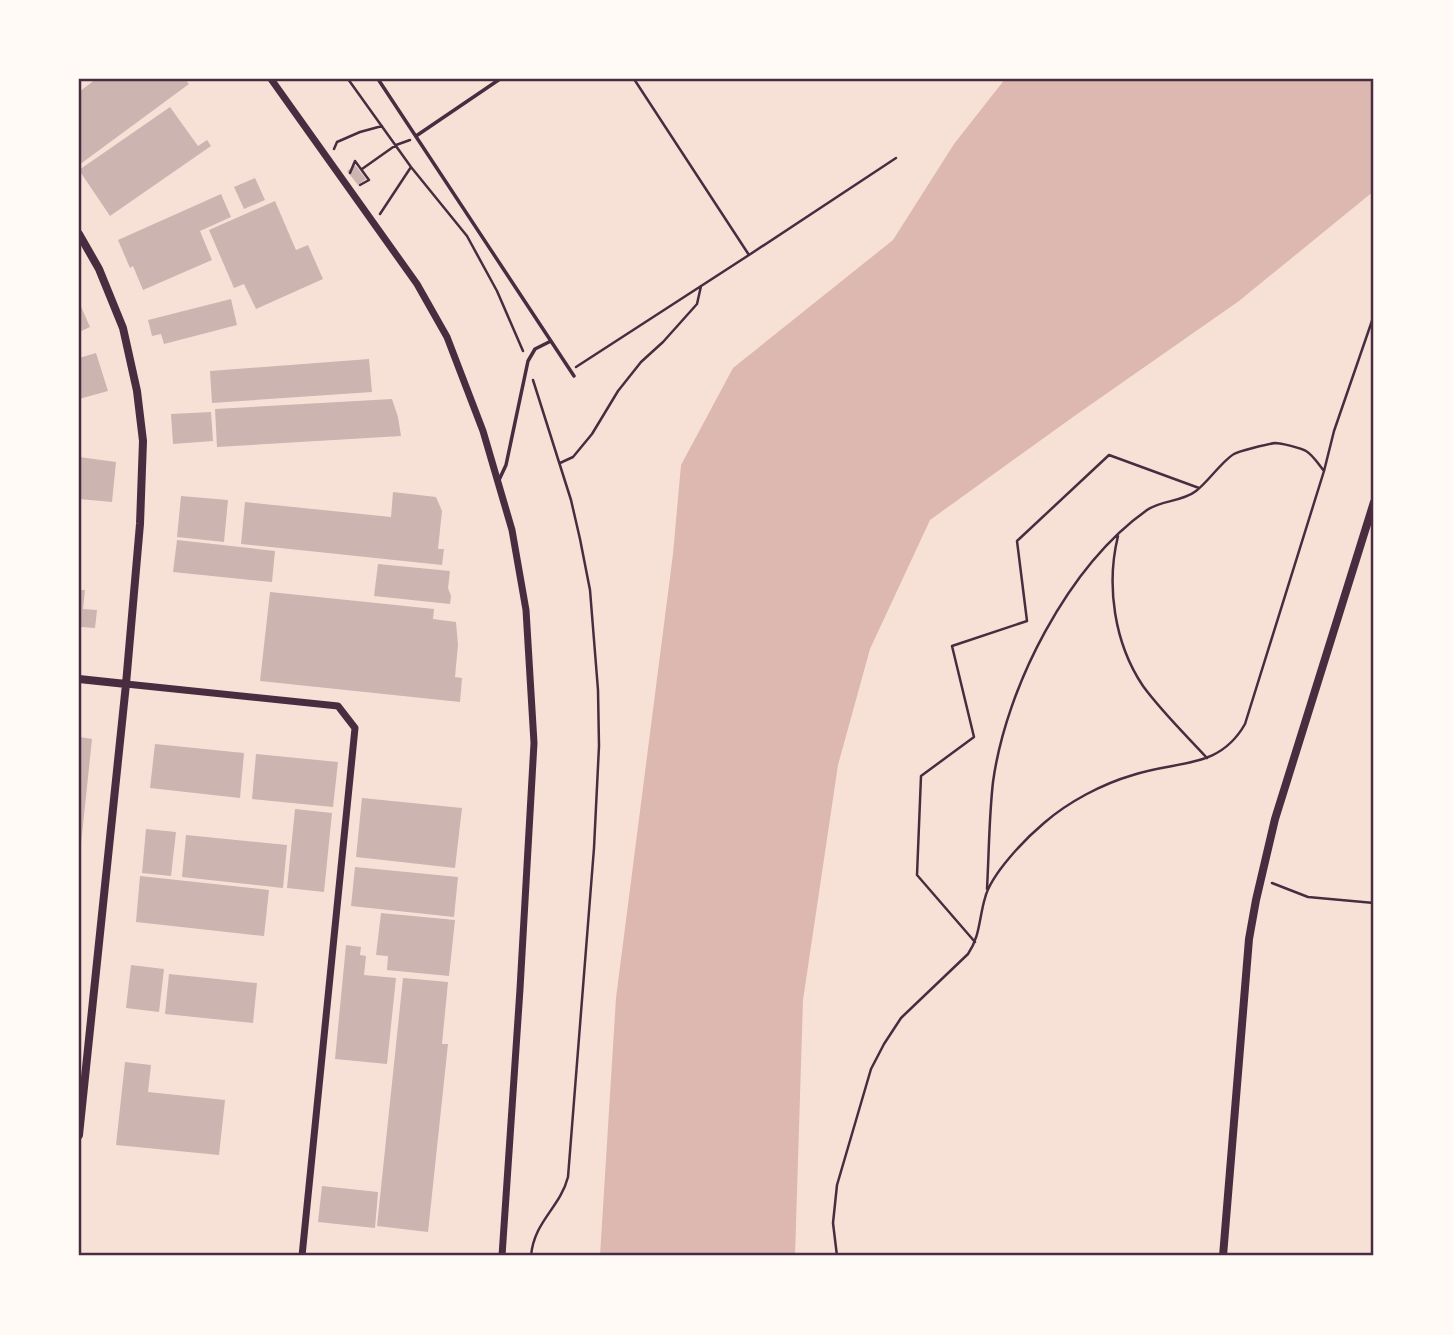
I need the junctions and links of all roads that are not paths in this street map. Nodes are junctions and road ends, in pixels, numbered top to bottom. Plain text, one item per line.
1 (271, 79) edge
2 (378, 79) edge
3 (500, 79) edge
4 (416, 136) junction
5 (79, 234) edge
6 (551, 341) junction
7 (574, 376) dead end
8 (499, 481) junction
9 (1374, 502) edge
10 (79, 680) edge
11 (125, 684) junction
12 (79, 1135) edge
13 (302, 1256) edge
14 (502, 1256) edge
15 (1223, 1256) edge

1 - 8 street
2 - 4 lane
3 - 4 lane
4 - 6 lane
5 - 11 street
6 - 7 lane
6 - 8 lane
8 - 14 street
9 - 15 street
10 - 11 street
11 - 12 street
11 - 13 street

